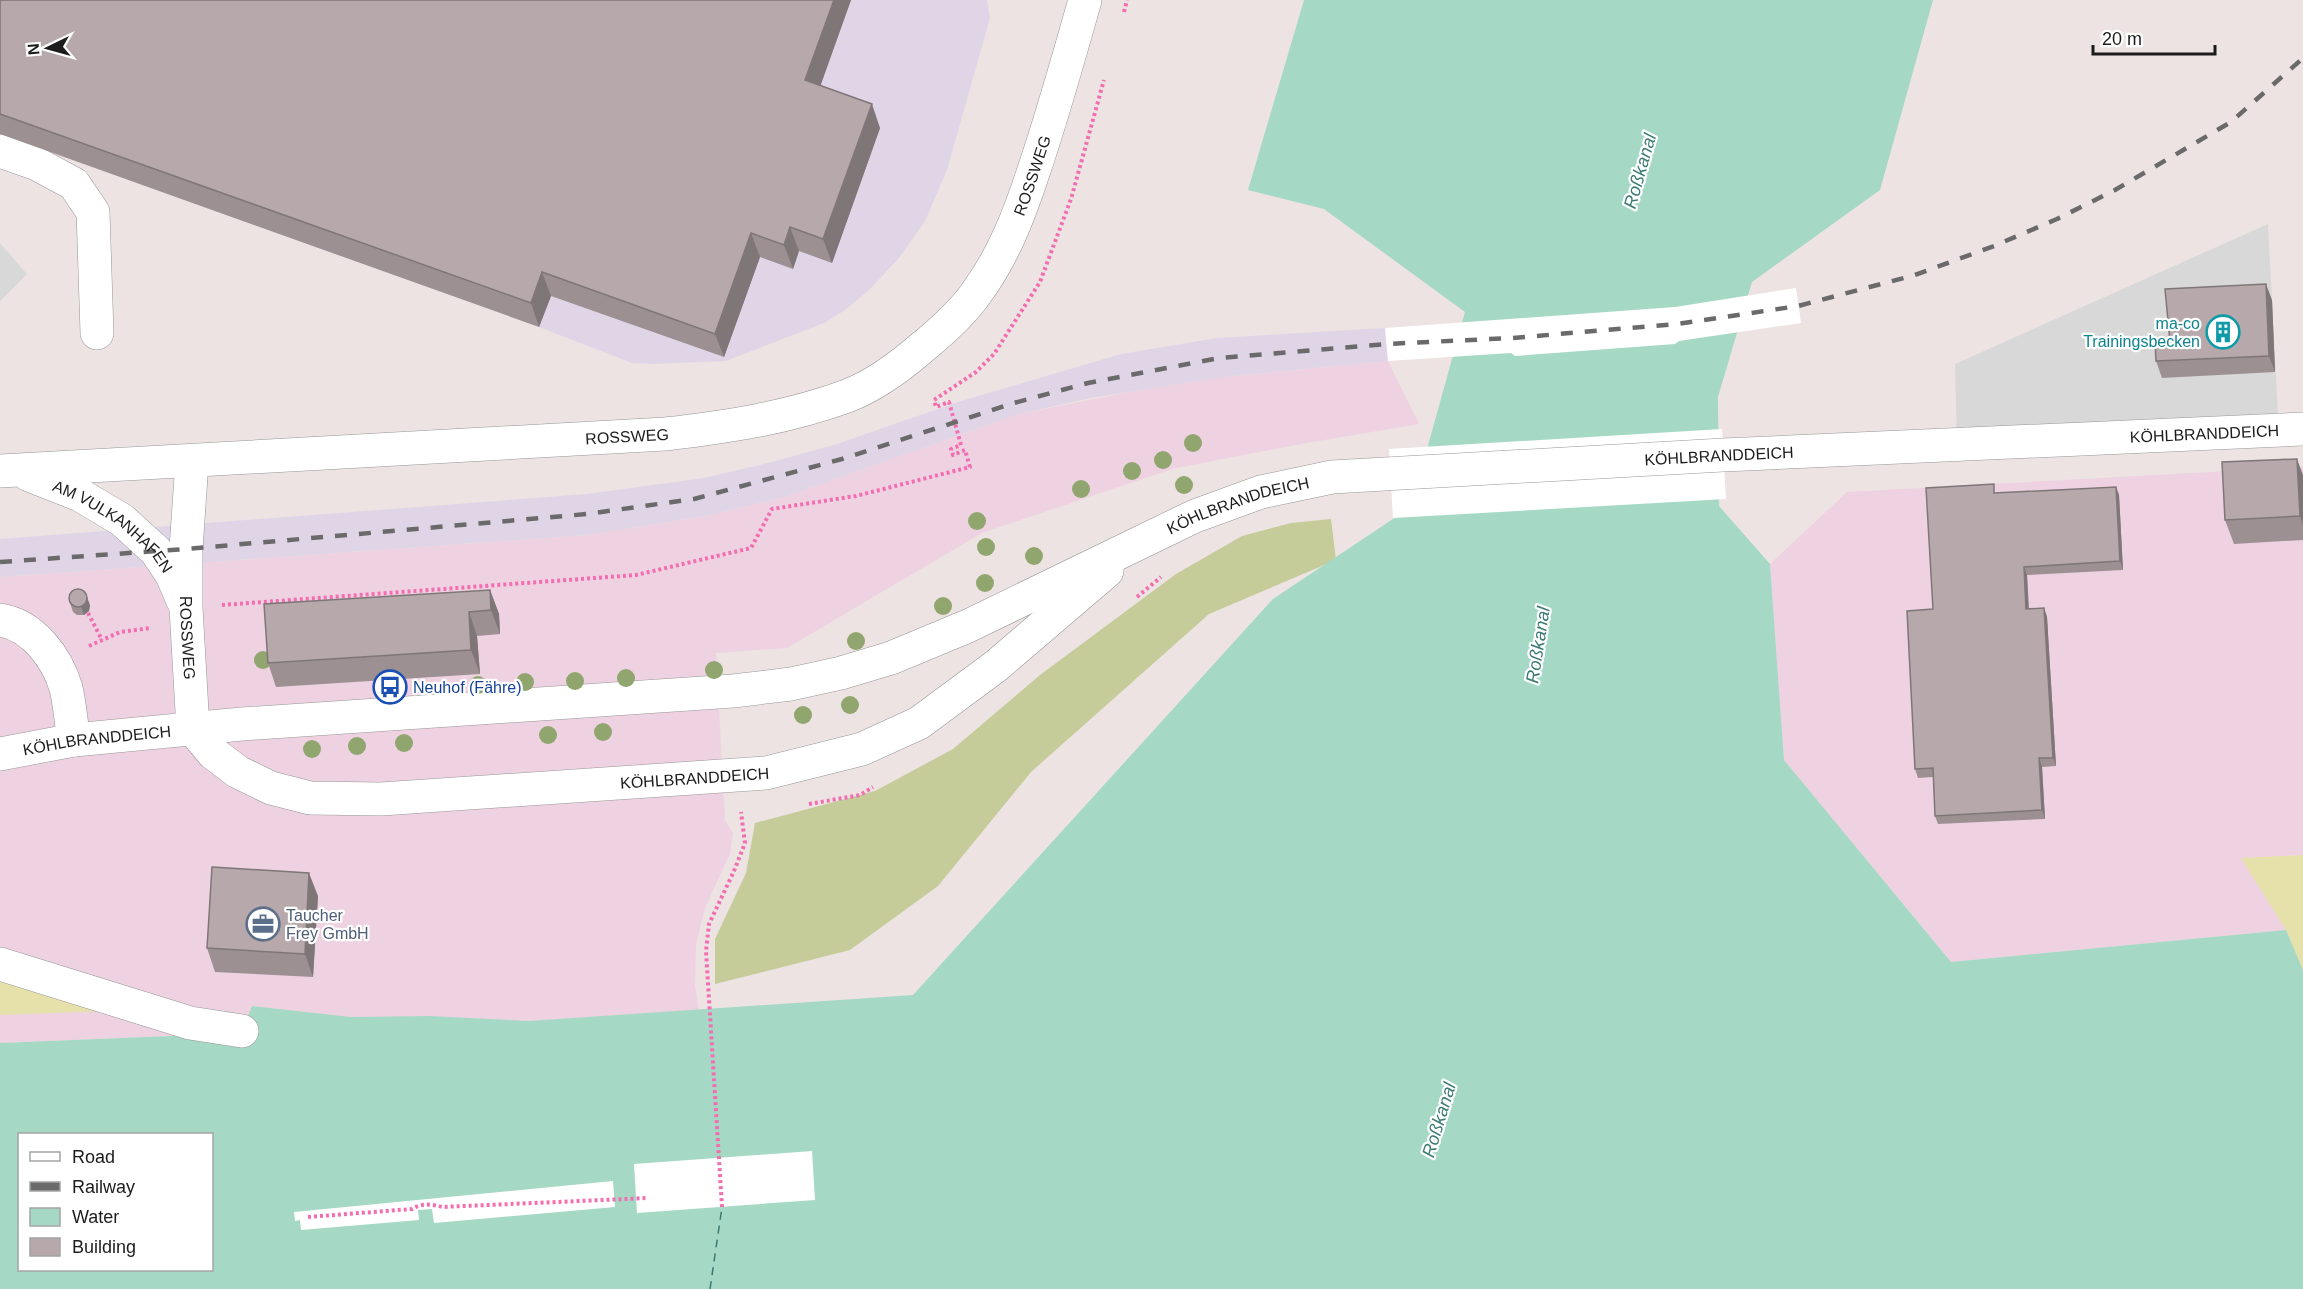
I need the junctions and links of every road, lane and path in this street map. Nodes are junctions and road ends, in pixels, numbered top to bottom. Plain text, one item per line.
1 (1085, 0) edge
2 (0, 151) edge
3 (97, 333) dead end
4 (2303, 429) edge
5 (192, 462) junction
6 (8, 470) edge
7 (1145, 539) junction
8 (751, 548) dead end
9 (88, 613) edge
10 (186, 615) junction
11 (0, 620) edge
12 (102, 640) junction
13 (52, 656) junction
14 (193, 729) junction
15 (74, 740) junction
16 (0, 754) edge
17 (739, 775) junction
18 (0, 964) edge
19 (242, 1031) dead end
20 (648, 1198) dead end
21 (722, 1207) dead end
22 (308, 1217) dead end

1 - 5 street, ROSSWEG
2 - 3 street
4 - 7 street, KÖHLBRANDDEICH
5 - 6 street, AM VULKANHAFEN
5 - 10 street, ROSSWEG
6 - 10 street, AM VULKANHAFEN
7 - 14 street, KÖHLBRANDDEICH
7 - 17 street, KÖHLBRANDDEICH
8 - 10 path
9 - 12 path
10 - 12 path
10 - 14 street, ROSSWEG
11 - 13 street
12 - 13 path
13 - 15 street
14 - 15 street, KÖHLBRANDDEICH
14 - 17 street, KÖHLBRANDDEICH
15 - 16 street, KÖHLBRANDDEICH
17 - 21 path
18 - 19 street
20 - 22 path

